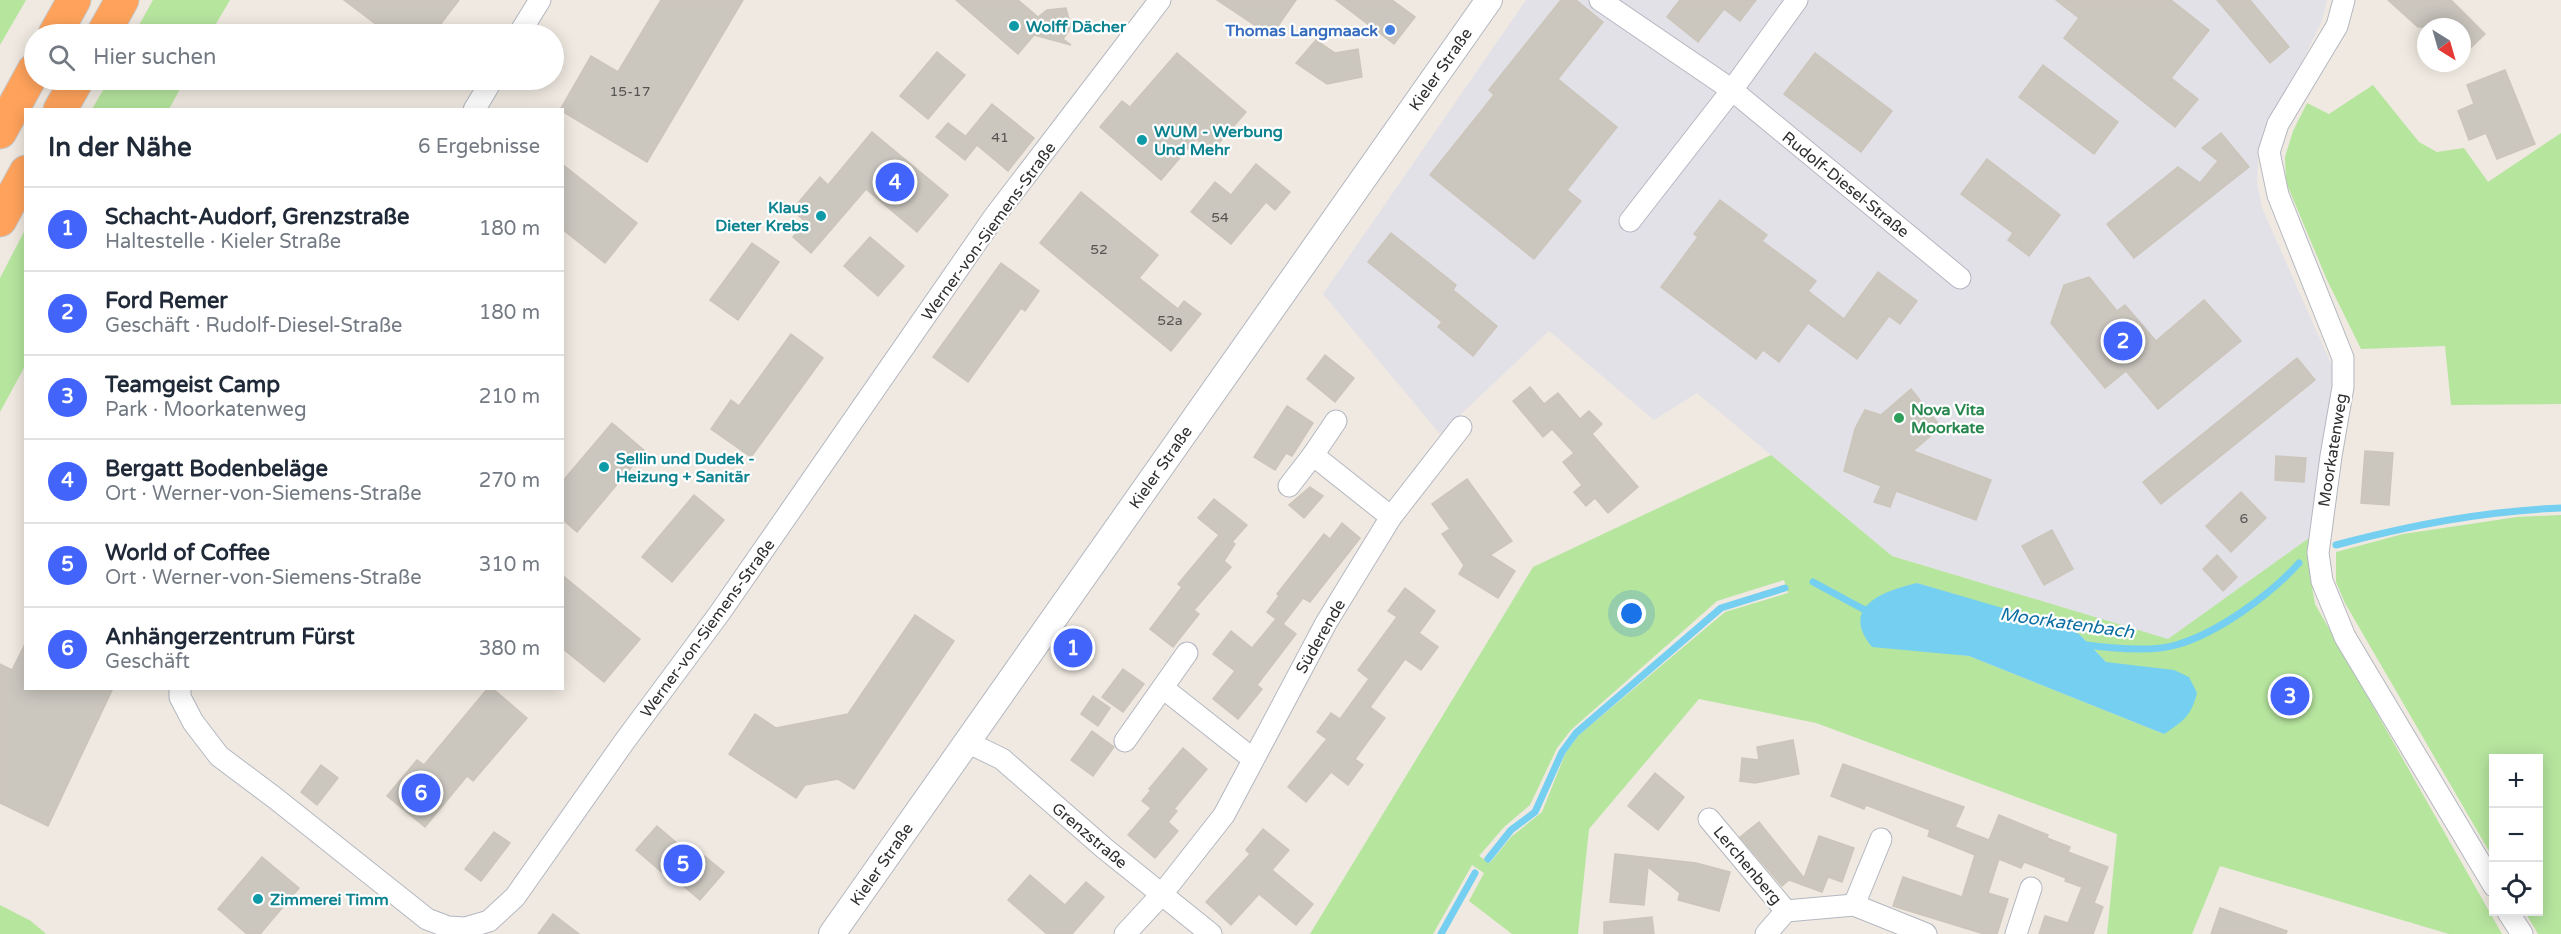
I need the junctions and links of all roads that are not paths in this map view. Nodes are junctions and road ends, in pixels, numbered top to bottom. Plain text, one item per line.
1 (74, 0) edge
2 (122, 0) edge
3 (540, 0) edge
4 (1160, 0) edge
5 (1489, 0) edge
6 (1600, 0) edge
7 (1797, 0) edge
8 (2344, 0) edge
9 (61, 24) edge
10 (109, 24) edge
11 (525, 24) edge
12 (24, 88) edge
13 (71, 90) edge
14 (486, 90) edge
15 (1732, 90) junction
16 (61, 108) edge
17 (475, 108) edge
18 (0, 132) edge
19 (24, 176) edge
20 (0, 220) edge
21 (1630, 220) dead end
22 (1960, 278) dead end
23 (1336, 421) dead end
24 (1461, 427) dead end
25 (1313, 455) junction
26 (1289, 486) dead end
27 (1391, 517) junction
28 (1187, 653) dead end
29 (1163, 688) junction
30 (180, 690) edge
31 (1125, 741) dead end
32 (967, 742) junction
33 (1253, 759) junction
34 (1709, 819) dead end
35 (1881, 839) dead end
36 (2489, 879) edge
37 (2031, 888) dead end
38 (1162, 894) junction
39 (1854, 905) junction
40 (1786, 912) junction
41 (2511, 916) edge
42 (832, 934) edge
43 (1125, 934) edge
44 (1211, 934) edge
45 (1766, 934) edge
46 (1926, 934) edge
47 (2016, 934) edge
48 (2522, 934) edge

1 - 9 highway
2 - 10 highway
3 - 11 street
4 - 30 street, Werner-von-Siemens-Straße
5 - 32 street, Kieler Straße
6 - 15 street, Rudolf-Diesel-Straße
7 - 15 street
8 - 36 street, Moorkatenweg
12 - 18 highway
13 - 16 highway
14 - 17 street
15 - 21 street
15 - 22 street, Rudolf-Diesel-Straße
19 - 20 highway
23 - 25 street
24 - 27 street, Süderende
25 - 26 street
25 - 27 street
27 - 33 street, Süderende
28 - 29 street
29 - 31 street
29 - 33 street
32 - 38 street, Grenzstraße
32 - 42 street, Kieler Straße
33 - 38 street, Süderende
34 - 40 street, Lerchenberg
35 - 39 street
37 - 47 street
38 - 43 street, Süderende
38 - 44 street, Grenzstraße
39 - 40 street, Lerchenberg
39 - 46 street, Lerchenberg
40 - 45 street, Lerchenberg
41 - 48 street

